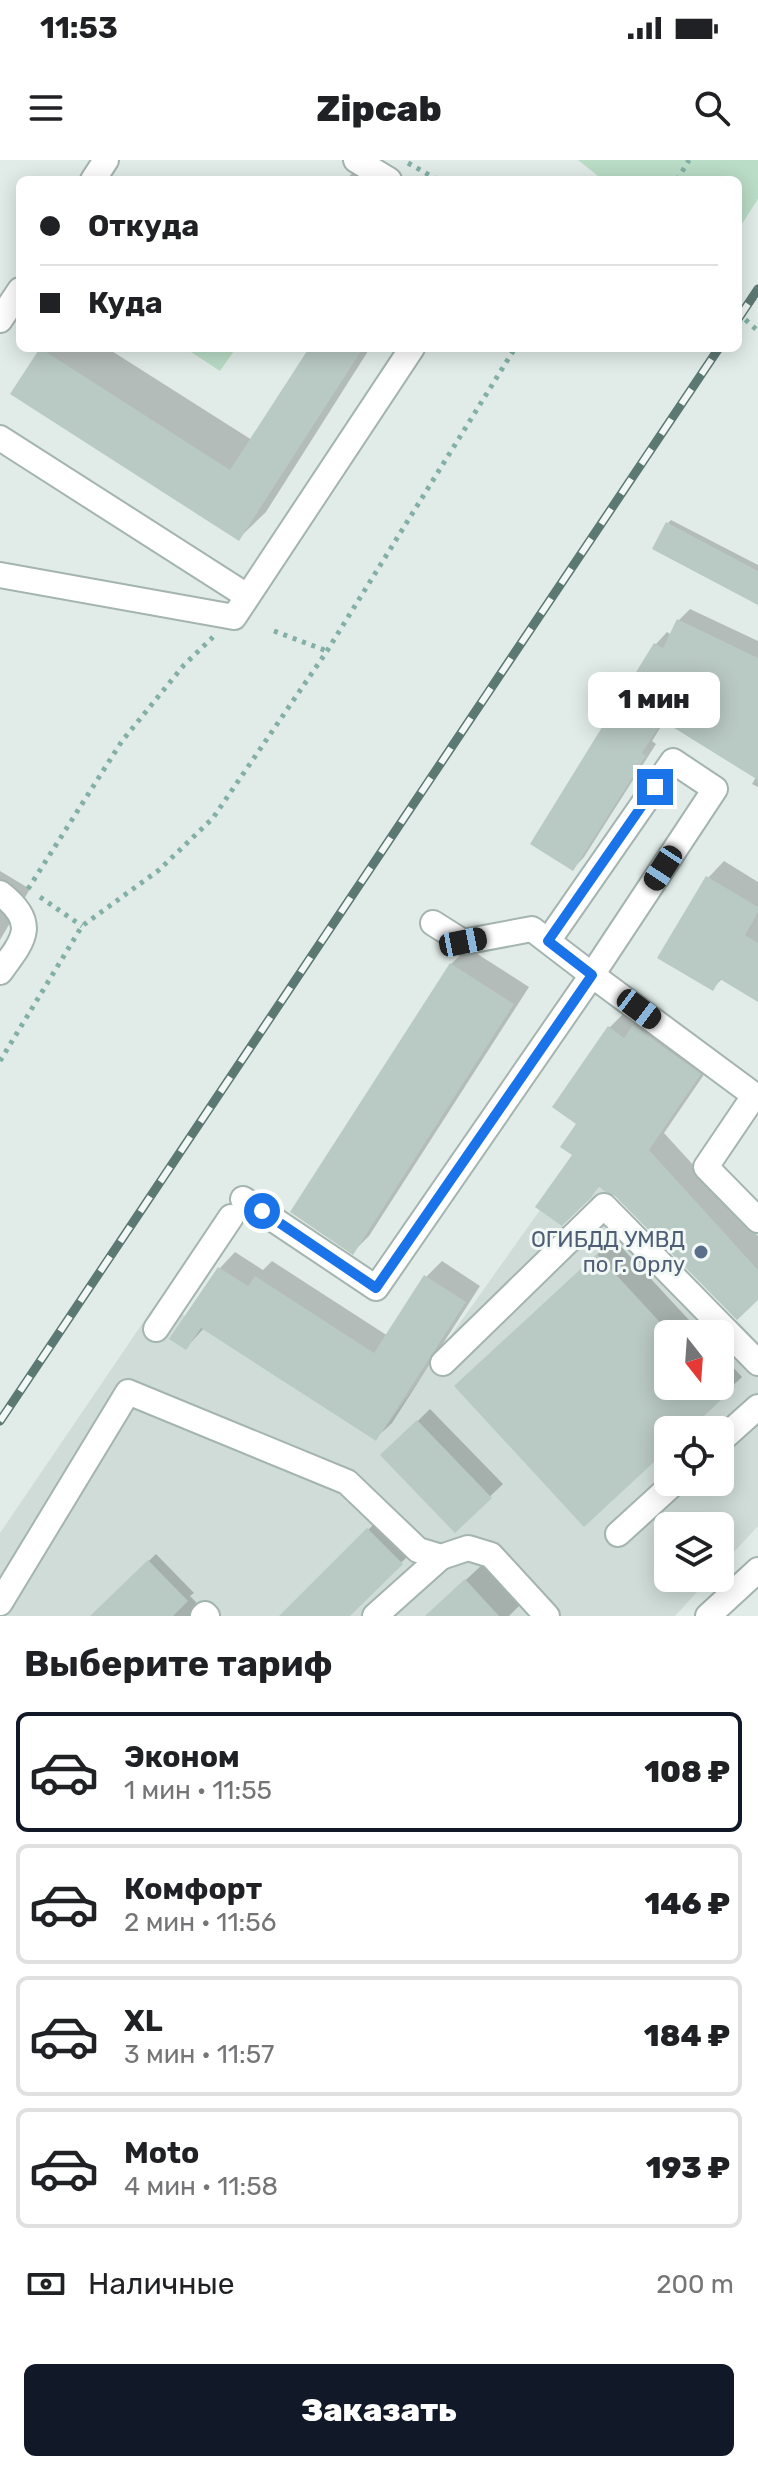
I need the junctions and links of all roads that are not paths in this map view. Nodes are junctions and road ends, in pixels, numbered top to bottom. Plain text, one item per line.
1 (356, 160) edge
2 (382, 176) edge
3 (16, 296) edge
4 (0, 320) edge
5 (409, 352) edge
6 (0, 438) edge
7 (0, 575) edge
8 (241, 607) junction
9 (0, 893) edge
10 (433, 923) dead end
11 (548, 941) junction
12 (0, 972) edge
13 (592, 975) junction
14 (756, 1097) edge
15 (758, 1220) edge
16 (156, 1329) dead end
17 (443, 1363) dead end
18 (758, 1363) edge
19 (758, 1407) edge
20 (734, 1428) edge
21 (660, 1496) edge
22 (618, 1534) dead end
23 (441, 1557) junction
24 (758, 1570) edge
25 (0, 1603) edge
26 (375, 1616) edge
27 (547, 1616) edge
28 (708, 1616) edge

1 - 2 street
3 - 4 street
5 - 8 street
6 - 8 street
7 - 8 street
9 - 12 street
10 - 11 street
11 - 13 street
11 - 13 street
13 - 14 street
13 - 16 street
14 - 15 street
17 - 18 street
19 - 20 street
21 - 22 street
23 - 25 street
23 - 26 street
23 - 27 street
24 - 28 street

